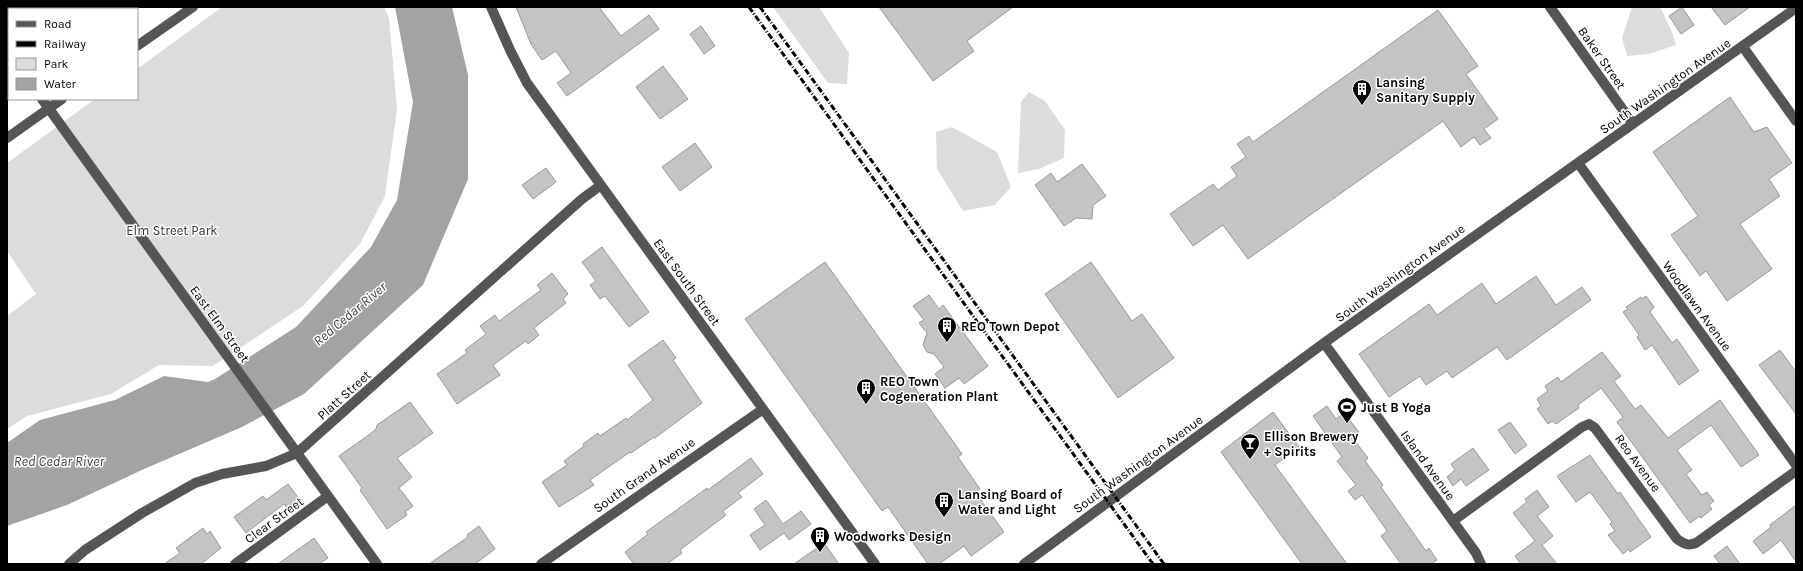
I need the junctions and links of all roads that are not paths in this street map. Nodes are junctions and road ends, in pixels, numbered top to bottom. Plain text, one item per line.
1 (193, 7) edge
2 (491, 7) edge
3 (1550, 7) edge
4 (1796, 8) edge
5 (138, 45) edge
6 (1743, 47) junction
7 (43, 100) edge
8 (61, 100) edge
9 (48, 109) junction
10 (1796, 121) edge
11 (1633, 124) junction
12 (7, 138) edge
13 (1578, 163) junction
14 (601, 185) junction
15 (1324, 343) junction
16 (763, 409) junction
17 (297, 453) junction
18 (1796, 465) edge
19 (1796, 470) edge
20 (328, 496) junction
21 (1453, 521) junction
22 (69, 564) edge
23 (235, 564) edge
24 (377, 564) edge
25 (541, 564) edge
26 (875, 564) edge
27 (1024, 564) edge
28 (1481, 564) edge

1 - 5 street
2 - 14 street, East South Street
3 - 11 street, Baker Street
4 - 6 street, South Washington Avenue
6 - 10 street
6 - 11 street, South Washington Avenue
7 - 9 street, East Elm Street
8 - 9 street
9 - 12 street
9 - 17 street, East Elm Street
11 - 13 street, South Washington Avenue
13 - 15 street, South Washington Avenue
13 - 18 street, Woodlawn Avenue
14 - 16 street, East South Street
14 - 17 street, Platt Street
15 - 21 street, Island Avenue
15 - 27 street, South Washington Avenue
16 - 25 street, South Grand Avenue
16 - 26 street, East South Street
17 - 20 street, East Elm Street
17 - 22 street, Platt Street
19 - 21 street, Reo Avenue
20 - 23 street, Clear Street
20 - 24 street, East Elm Street
21 - 28 street, Island Avenue

